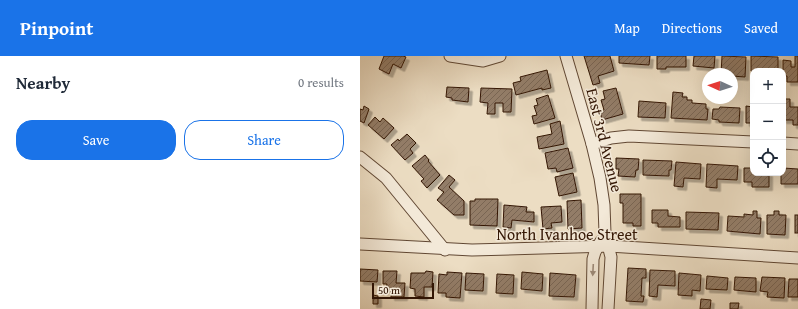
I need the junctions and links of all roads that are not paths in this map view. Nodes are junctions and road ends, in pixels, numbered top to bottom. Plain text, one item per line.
1 (450, 56) edge
2 (500, 56) edge
3 (566, 56) edge
4 (750, 142) edge
5 (786, 143) edge
6 (592, 144) junction
7 (798, 144) edge
8 (360, 156) edge
9 (360, 244) edge
10 (603, 246) junction
11 (445, 250) junction
12 (798, 258) edge
13 (592, 309) edge
14 (608, 309) edge

1 - 2 street
3 - 6 street, East 3rd Avenue
4 - 6 street
5 - 7 street
6 - 10 street, East 3rd Avenue
8 - 11 street
9 - 11 street, North Ivanhoe Street
10 - 11 street, North Ivanhoe Street
10 - 12 street, North Ivanhoe Street
10 -> 13 street
10 - 14 street, East 3rd Avenue

